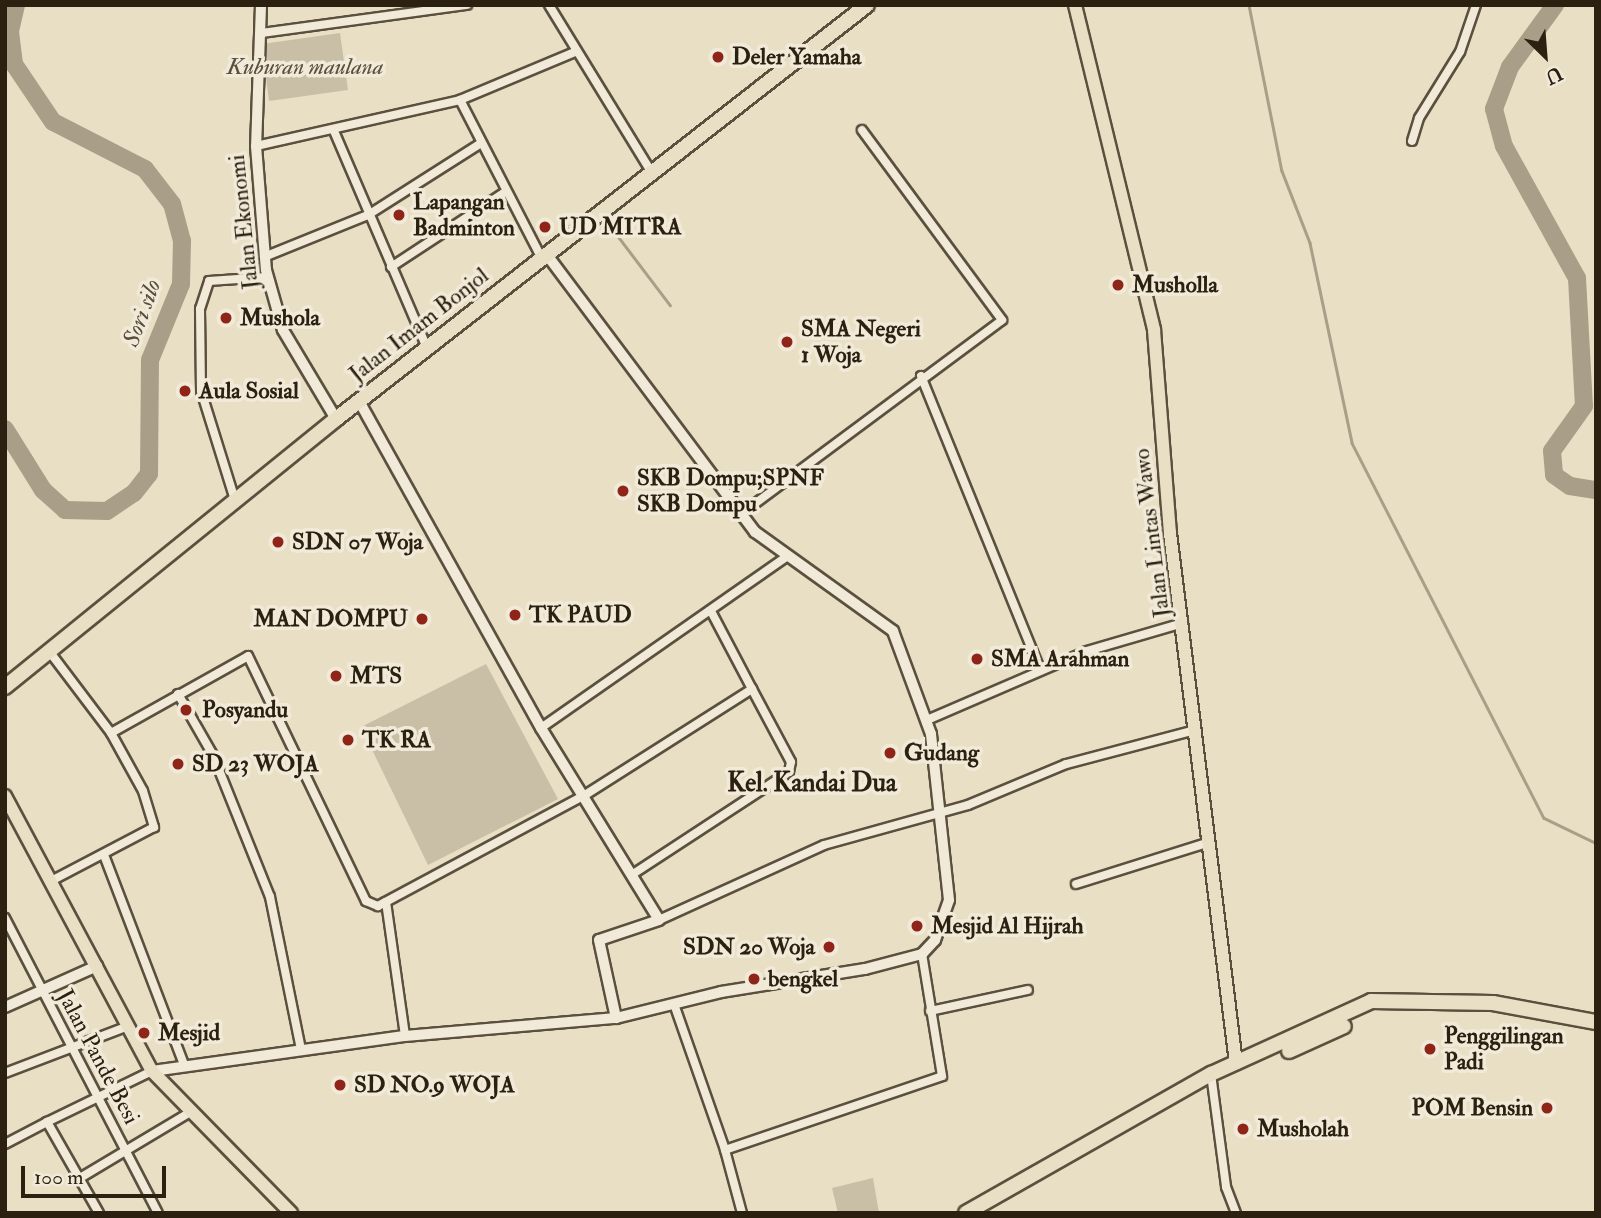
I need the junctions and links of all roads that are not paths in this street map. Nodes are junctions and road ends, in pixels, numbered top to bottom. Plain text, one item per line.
1 (261, 5) edge
2 (467, 5) edge
3 (550, 5) edge
4 (867, 5) edge
5 (1075, 5) edge
6 (1476, 5) edge
7 (262, 33) junction
8 (575, 52) junction
9 (460, 100) junction
10 (862, 130) dead end
11 (334, 131) junction
12 (1412, 141) dead end
13 (481, 144) junction
14 (256, 146) junction
15 (652, 173) junction
16 (505, 192) junction
17 (368, 215) junction
18 (264, 257) junction
19 (544, 257) junction
20 (391, 267) junction
21 (267, 277) junction
22 (427, 348) junction
23 (921, 376) junction
24 (359, 401) junction
25 (335, 419) junction
26 (235, 500) junction
27 (741, 514) junction
28 (786, 557) junction
29 (712, 613) junction
30 (1183, 623) junction
31 (49, 651) junction
32 (1041, 671) junction
33 (5, 687) edge
34 (752, 689) junction
35 (178, 694) junction
36 (927, 720) junction
37 (541, 728) junction
38 (1196, 730) junction
39 (111, 733) junction
40 (5, 796) edge
41 (585, 796) junction
42 (936, 813) junction
43 (1211, 841) junction
44 (104, 855) junction
45 (634, 874) junction
46 (55, 879) junction
47 (1076, 884) dead end
48 (386, 902) junction
49 (5, 918) edge
50 (659, 920) junction
51 (922, 954) junction
52 (97, 966) junction
53 (1028, 990) dead end
54 (40, 991) junction
55 (674, 1004) junction
56 (5, 1007) edge
57 (930, 1011) junction
58 (616, 1018) junction
59 (1596, 1022) edge
60 (128, 1026) junction
61 (405, 1036) junction
62 (68, 1048) junction
63 (301, 1049) junction
64 (1241, 1060) junction
65 (184, 1064) junction
66 (152, 1071) junction
67 (5, 1073) edge
68 (1212, 1074) junction
69 (97, 1098) junction
70 (187, 1114) junction
71 (47, 1122) junction
72 (5, 1144) edge
73 (127, 1150) junction
74 (724, 1150) junction
75 (80, 1178) junction
76 (99, 1213) edge
77 (158, 1213) edge
78 (291, 1213) edge
79 (742, 1213) edge
80 (966, 1213) edge
81 (1236, 1213) edge

1 - 7 street, Jalan Ekonomi
2 - 7 street
3 - 8 street
4 - 15 highway, Jalan Imam Bonjol
5 - 30 main road, Jalan Lintas Wawo
6 - 12 street
7 - 14 street, Jalan Ekonomi
8 - 9 street
8 - 15 street
9 - 11 street
9 - 13 street
10 - 23 street
11 - 14 street
11 - 17 street
13 - 16 street
13 - 17 street
14 - 18 street, Jalan Ekonomi
15 - 19 highway, Jalan Imam Bonjol
16 - 19 street
16 - 20 street
17 - 18 street
17 - 20 street
18 - 21 street, Jalan Ekonomi
19 - 22 highway, Jalan Imam Bonjol
19 - 27 street
20 - 22 street
21 - 25 street, Jalan Ekonomi
21 - 26 street
22 - 24 highway, Jalan Imam Bonjol
23 - 27 street
23 - 32 street
24 - 25 highway, Jalan Imam Bonjol
24 - 37 street
25 - 26 highway, Jalan Imam Bonjol
26 - 31 highway, Jalan Imam Bonjol
27 - 28 street
28 - 29 street
28 - 36 street
29 - 34 street
29 - 37 street
30 - 32 street
30 - 38 main road, Jalan Lintas Wawo
31 - 33 highway, Jalan Imam Bonjol
31 - 39 street
32 - 36 street
34 - 41 street
34 - 45 street
35 - 39 street
35 - 48 street
35 - 63 street
36 - 42 street
37 - 41 street
38 - 42 street
38 - 43 main road, Jalan Lintas Wawo
39 - 44 street
40 - 46 main road
41 - 45 street
41 - 48 street
42 - 50 street
42 - 51 street
43 - 47 street
43 - 64 main road, Jalan Lintas Wawo
44 - 46 street
44 - 65 street
45 - 50 street
46 - 52 main road
48 - 61 street
49 - 54 street, Jalan Pande Besi
50 - 58 street
51 - 55 street
51 - 57 street
52 - 54 street
52 - 60 main road
53 - 57 street
54 - 56 street
54 - 62 street, Jalan Pande Besi
55 - 58 street
55 - 74 street
57 - 74 street
58 - 61 street
59 - 64 highway
60 - 62 street
60 - 66 main road
61 - 63 street
62 - 67 street
62 - 69 street, Jalan Pande Besi
63 - 65 street
64 - 68 highway
65 - 66 street
66 - 69 street
66 - 70 main road
68 - 80 highway
68 - 81 street
69 - 71 street
69 - 73 street, Jalan Pande Besi
70 - 73 street
70 - 78 main road
71 - 72 street
71 - 75 street
73 - 75 street
73 - 77 street, Jalan Pande Besi
74 - 79 street
75 - 76 street

